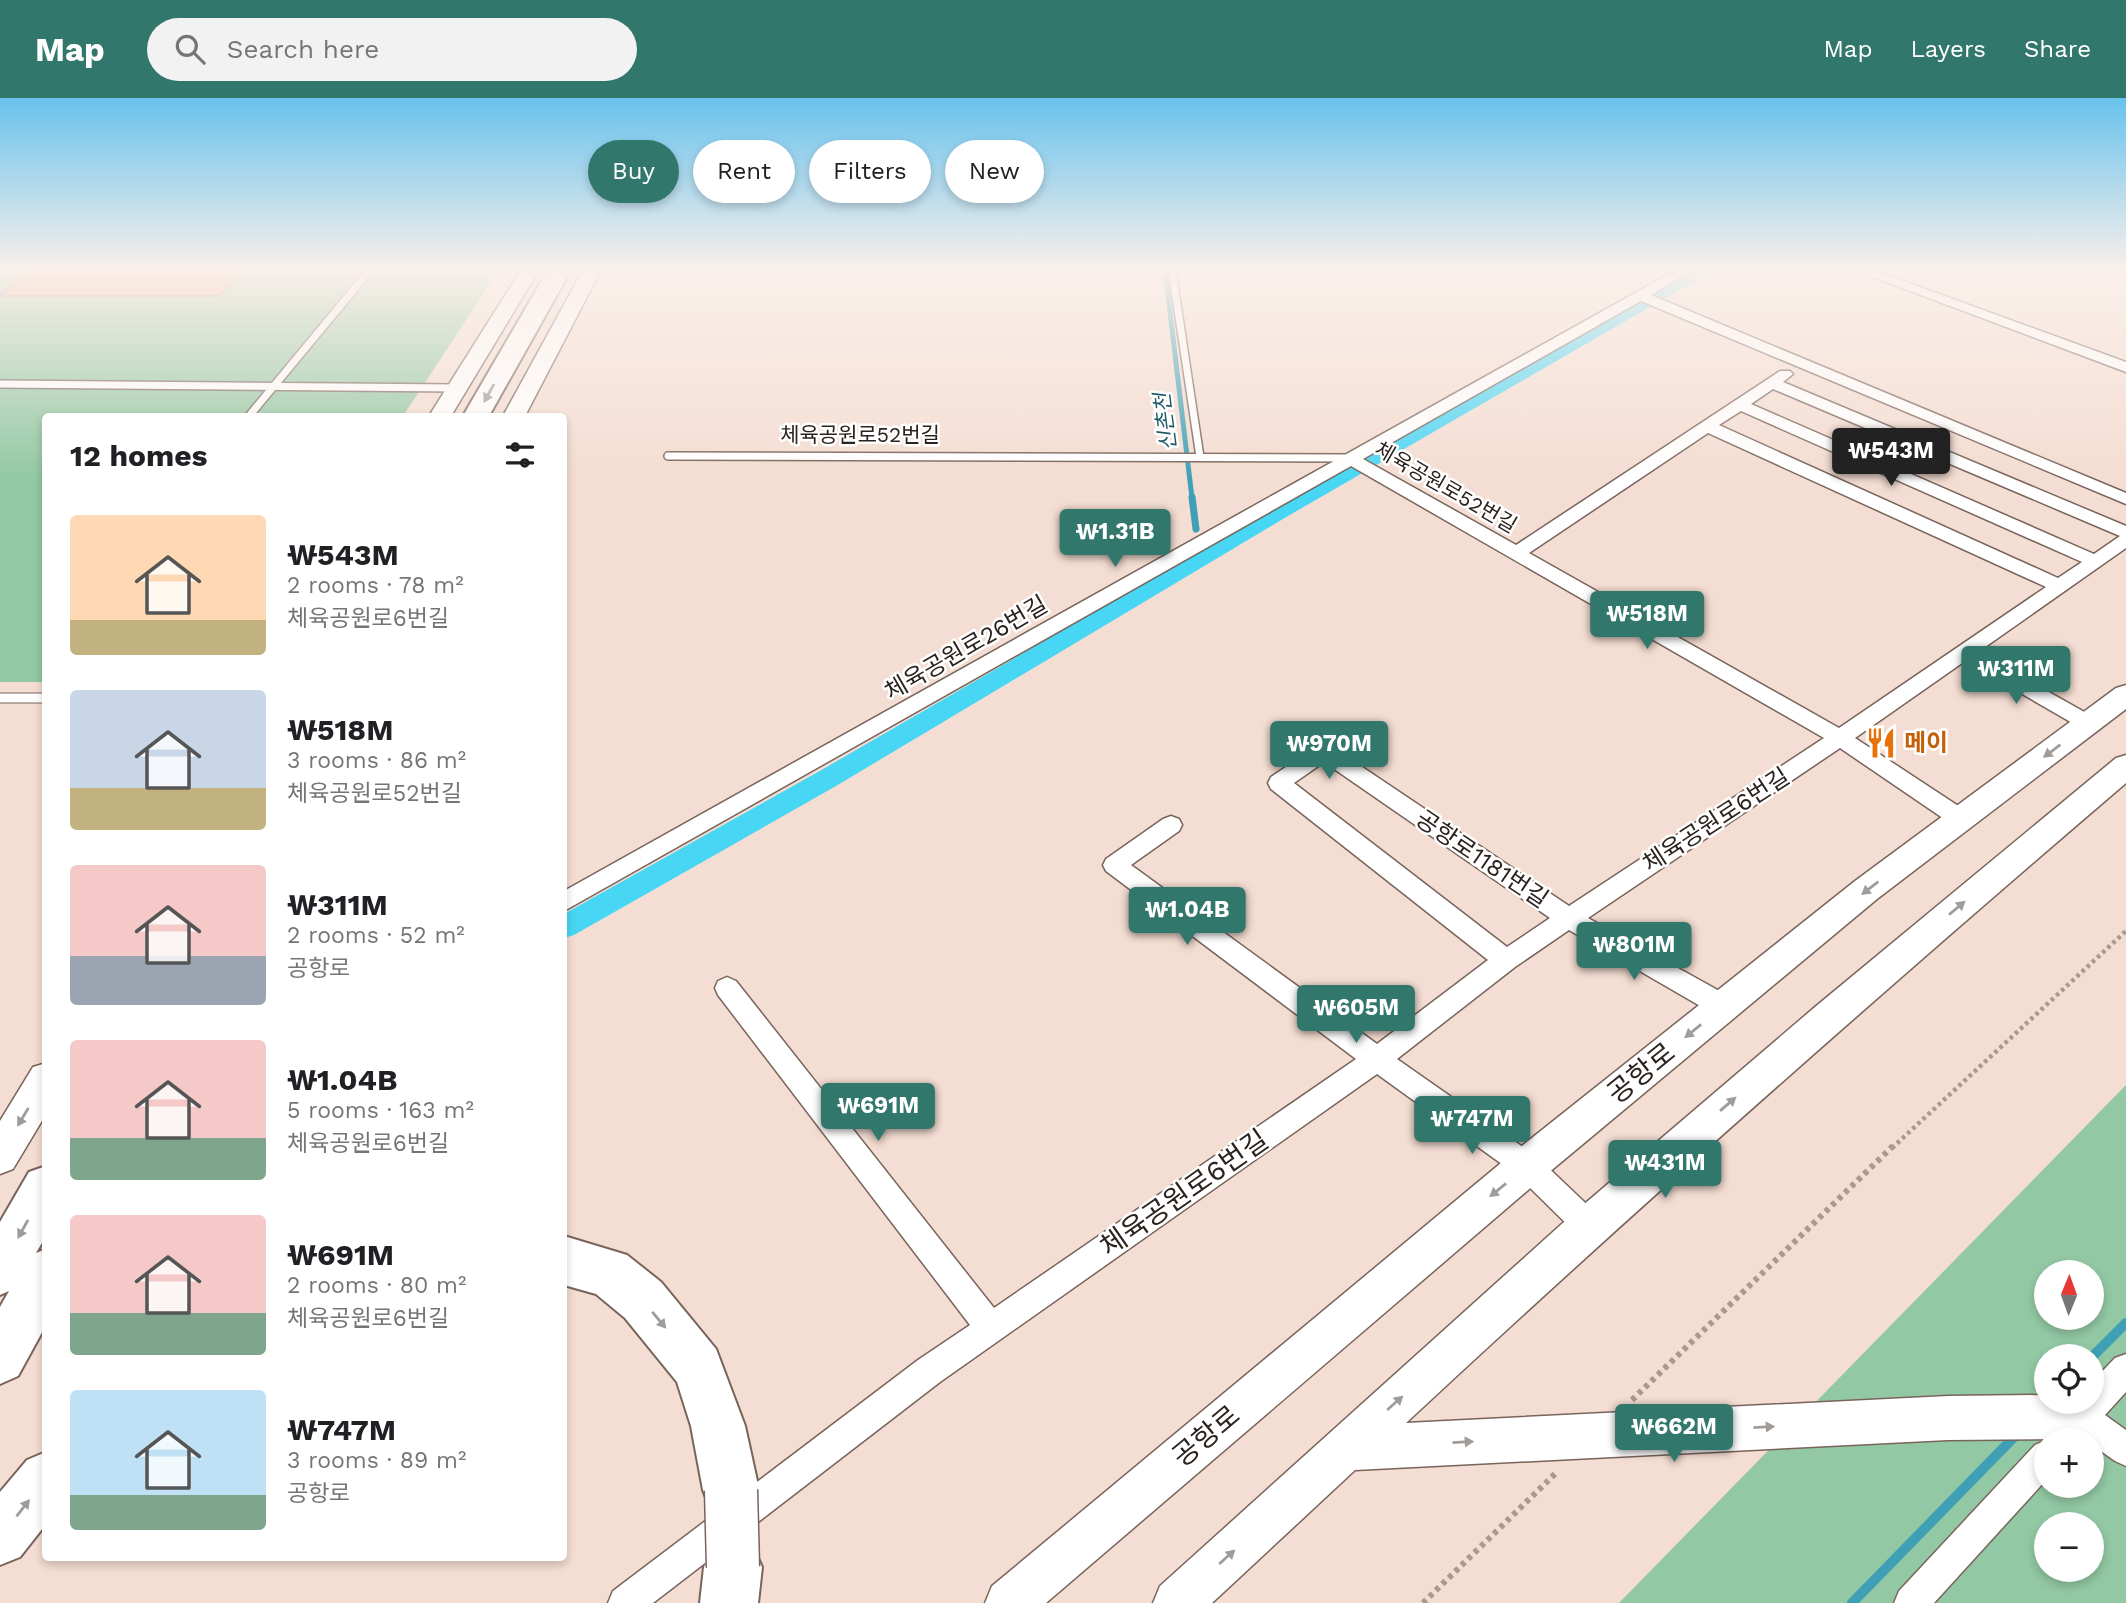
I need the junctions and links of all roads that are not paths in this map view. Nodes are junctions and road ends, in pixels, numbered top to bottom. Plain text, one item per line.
1 (311, 340) edge
2 (487, 340) edge
3 (519, 340) edge
4 (545, 340) edge
5 (554, 340) edge
6 (1183, 340) edge
7 (1559, 340) edge
8 (1749, 340) edge
9 (2053, 340) edge
10 (1802, 362) junction
11 (2126, 367) edge
12 (1772, 383) junction
13 (0, 384) edge
14 (273, 386) junction
15 (457, 388) junction
16 (1739, 404) junction
17 (251, 413) edge
18 (442, 413) edge
19 (478, 413) edge
20 (507, 413) edge
21 (516, 413) edge
22 (1707, 426) junction
23 (668, 456) dead end
24 (1200, 457) junction
25 (1349, 458) junction
26 (2126, 499) edge
27 (2126, 532) edge
28 (2126, 540) edge
29 (1517, 553) junction
30 (2095, 561) junction
31 (2060, 586) junction
32 (1964, 652) junction
33 (2126, 695) edge
34 (0, 698) edge
35 (42, 698) edge
36 (2088, 723) junction
37 (1840, 738) junction
38 (2126, 766) edge
39 (1961, 819) junction
40 (1171, 825) dead end
41 (567, 900) edge
42 (1568, 918) junction
43 (1506, 960) junction
44 (727, 988) dead end
45 (1723, 1006) junction
46 (1377, 1059) junction
47 (42, 1086) edge
48 (0, 1156) edge
49 (1527, 1166) junction
50 (42, 1195) edge
51 (1589, 1226) junction
52 (586, 1267) edge
53 (0, 1269) edge
54 (42, 1281) edge
55 (42, 1303) edge
56 (991, 1328) junction
57 (0, 1358) edge
58 (2126, 1369) edge
59 (0, 1381) edge
60 (2065, 1428) edge
61 (2072, 1428) edge
62 (2104, 1442) edge
63 (1346, 1448) junction
64 (2126, 1450) edge
65 (2034, 1470) edge
66 (42, 1484) edge
67 (0, 1538) edge
68 (731, 1585) edge
69 (1925, 1598) edge
70 (625, 1603) edge
71 (1009, 1603) edge
72 (1177, 1603) edge

1 - 14 lane
2 - 15 main road
3 -> 19 highway
4 - 20 highway
5 - 21 main road
6 - 24 lane
7 - 25 street, 체육공원로26번길
8 - 10 street
9 - 11 street
10 - 12 street
10 - 26 street
12 - 16 street
12 - 27 street
13 - 14 lane
14 - 15 lane
14 - 17 lane
15 - 18 main road
16 - 22 street
16 - 30 street
22 - 29 street
22 - 31 street
23 - 24 lane, 체육공원로52번길
24 - 25 lane, 체육공원로52번길
25 - 29 street, 체육공원로52번길
25 - 41 street, 체육공원로26번길
28 - 30 street, 체육공원로6번길
29 - 37 street, 체육공원로52번길
30 - 31 street, 체육공원로6번길
31 - 32 street, 체육공원로6번길
32 - 36 street
32 - 37 street, 체육공원로6번길
33 - 36 main road, 공항로
34 - 35 lane
36 -> 39 main road, 공항로
37 - 39 street, 체육공원로52번길
37 - 42 street, 체육공원로6번길
51 -> 38 main road
39 -> 45 main road, 공항로
40 - 46 street
42 - 43 street, 체육공원로6번길
42 - 43 street, 공항로1181번길
42 - 45 street, 공항로1181번길
43 - 46 street, 체육공원로6번길
44 - 56 street
45 -> 49 main road, 공항로
46 - 49 street
46 - 56 street, 체육공원로6번길
47 -> 48 main road
49 - 51 street
49 -> 71 main road, 공항로
50 -> 53 highway
63 -> 51 main road
52 -> 68 highway, bridge
54 - 57 highway
55 - 59 main road
56 - 70 street, 체육공원로6번길
58 - 61 street
63 -> 60 main road
62 - 64 street
72 -> 63 main road
65 - 69 street
67 -> 66 highway

